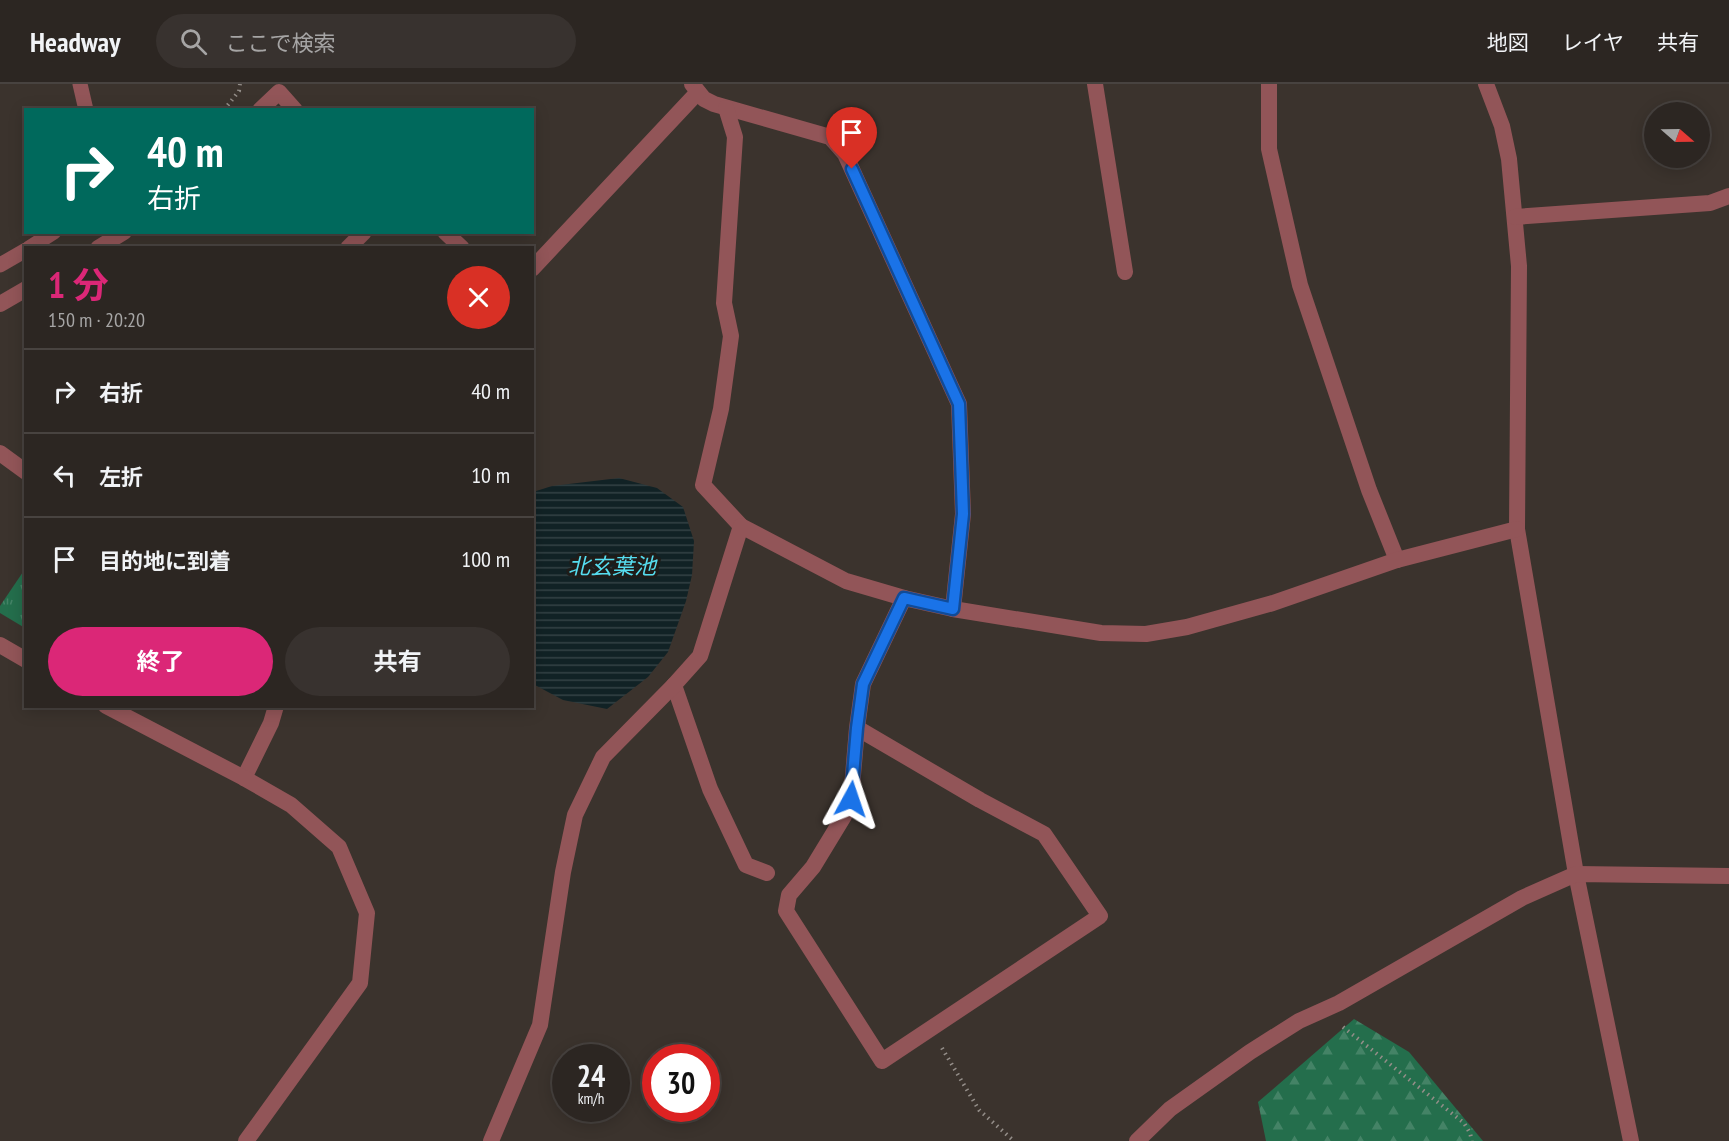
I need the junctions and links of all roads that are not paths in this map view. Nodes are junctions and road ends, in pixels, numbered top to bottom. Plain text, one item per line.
1 (80, 84) edge
2 (1095, 84) edge
3 (1269, 84) edge
4 (1486, 84) edge
5 (695, 88) edge
6 (86, 108) edge
7 (262, 108) edge
8 (293, 108) edge
9 (726, 108) junction
10 (1729, 196) edge
11 (1515, 217) junction
12 (51, 234) edge
13 (121, 234) edge
14 (362, 234) edge
15 (447, 234) edge
16 (32, 246) edge
17 (101, 246) edge
18 (350, 246) edge
19 (460, 246) edge
20 (24, 251) edge
21 (0, 265) edge
22 (534, 267) edge
23 (1125, 272) dead end
24 (24, 290) edge
25 (0, 304) edge
26 (0, 453) edge
27 (24, 471) edge
28 (741, 526) junction
29 (1517, 529) junction
30 (1397, 560) junction
31 (904, 598) junction
32 (953, 609) junction
33 (0, 645) edge
34 (24, 659) edge
35 (674, 685) junction
36 (110, 708) edge
37 (275, 708) edge
38 (857, 728) junction
39 (244, 778) junction
40 (767, 873) dead end
41 (1576, 874) junction
42 (1729, 876) edge
43 (246, 1141) edge
44 (491, 1141) edge
45 (1137, 1141) edge
46 (1630, 1141) edge

1 - 6 lane
2 - 23 street
3 - 30 street
4 - 11 street
5 - 9 street
5 - 22 street
7 - 8 street
9 - 28 street
9 - 32 street
10 - 11 street
11 - 29 street
12 - 16 lane
13 - 17 street
14 - 18 street
15 - 19 street
20 - 21 lane
24 - 25 street
26 - 27 street
28 - 31 street
28 - 35 street
29 - 30 street
29 - 41 street
30 - 32 street
31 - 32 street
31 - 38 street
33 - 34 street
35 - 40 street
35 - 44 street
36 - 39 street
37 - 39 street
38 - 38 street
39 - 43 street
41 - 42 street
41 - 45 street
41 - 46 street

